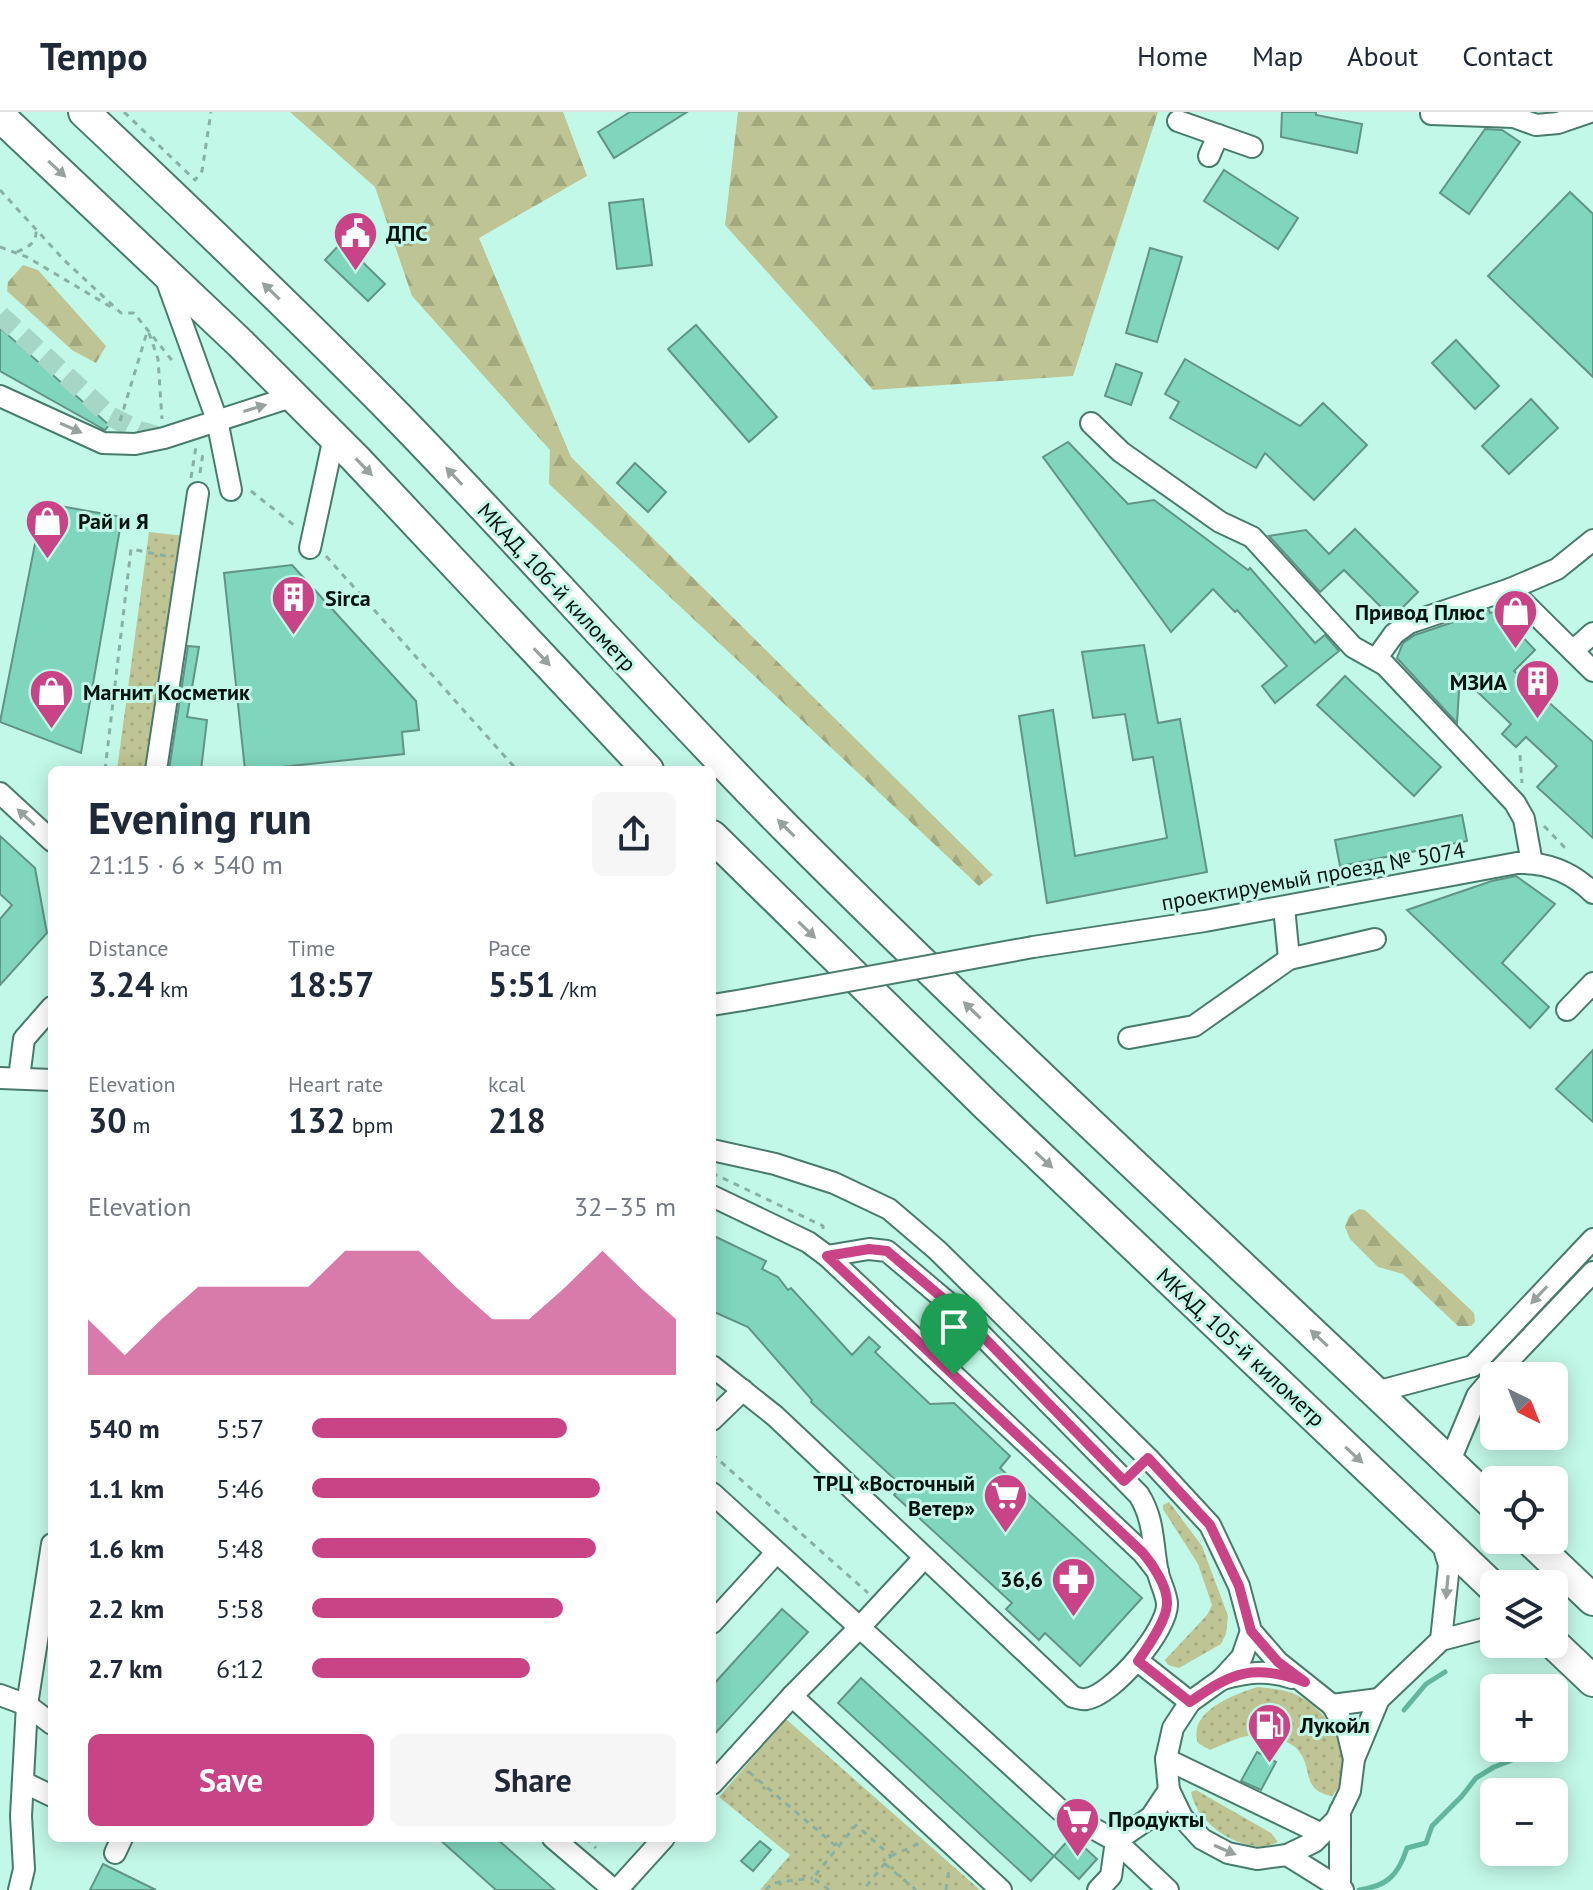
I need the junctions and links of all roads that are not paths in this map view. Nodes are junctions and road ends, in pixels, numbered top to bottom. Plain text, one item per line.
1 (84, 112) edge
2 (1590, 112) edge
3 (1431, 114) edge
4 (0, 116) edge
5 (1178, 121) dead end
6 (1212, 126) edge
7 (1252, 147) dead end
8 (1209, 156) dead end
9 (163, 268) junction
10 (0, 396) edge
11 (294, 396) junction
12 (213, 421) junction
13 (1091, 423) dead end
14 (334, 437) junction
15 (232, 488) road end
16 (198, 493) road end
17 (1593, 540) edge
18 (311, 543) road end
19 (1510, 589) junction
20 (1593, 633) edge
21 (1573, 651) junction
22 (1376, 659) junction
23 (1593, 671) edge
24 (157, 766) edge
25 (644, 766) edge
26 (0, 793) edge
27 (48, 837) edge
28 (716, 840) edge
29 (1532, 863) junction
30 (1593, 893) edge
31 (1284, 907) junction
32 (1375, 939) dead end
33 (1289, 959) junction
34 (1593, 983) edge
35 (716, 1004) edge
36 (1567, 1010) dead end
37 (48, 1012) edge
38 (1129, 1038) dead end
39 (10, 1078) edge
40 (48, 1080) edge
41 (716, 1151) edge
42 (716, 1198) edge
43 (1593, 1239) edge
44 (827, 1256) junction
45 (1593, 1272) edge
46 (1507, 1362) edge
47 (716, 1369) edge
48 (743, 1390) junction
49 (1376, 1392) junction
50 (1480, 1392) edge
51 (716, 1416) edge
52 (1148, 1458) junction
53 (1449, 1463) junction
54 (1124, 1481) junction
55 (1480, 1492) edge
56 (716, 1497) edge
57 (1440, 1536) junction
58 (776, 1553) junction
59 (1545, 1554) edge
60 (924, 1558) junction
61 (48, 1571) edge
62 (1158, 1572) junction
63 (1480, 1575) edge
64 (1593, 1600) edge
65 (716, 1619) edge
66 (860, 1627) junction
67 (1480, 1630) edge
68 (1251, 1631) junction
69 (1441, 1640) junction
70 (1568, 1657) edge
71 (1138, 1661) junction
72 (1222, 1679) junction
73 (1593, 1681) edge
74 (1305, 1682) junction
75 (0, 1695) edge
76 (792, 1696) junction
77 (1379, 1699) junction
78 (1190, 1702) junction
79 (27, 1705) junction
80 (1332, 1705) junction
81 (48, 1721) edge
82 (1166, 1759) junction
83 (1354, 1759) junction
84 (716, 1780) edge
85 (23, 1782) junction
86 (1169, 1790) junction
87 (48, 1794) edge
88 (1340, 1811) junction
89 (1151, 1817) junction
90 (1182, 1817) junction
91 (1322, 1834) junction
92 (1116, 1841) junction
93 (558, 1842) edge
94 (660, 1842) edge
95 (1287, 1855) junction
96 (1342, 1888) edge
97 (19, 1890) edge
98 (615, 1890) edge
99 (1001, 1890) edge
100 (1098, 1890) edge
101 (1168, 1890) edge

49 -> 1 highway, МКАД, 106-й километр
2 - 3 street
4 -> 9 highway
5 - 6 street
6 - 7 street
6 - 8 street
9 - 11 highway
9 - 12 street
10 -> 12 street
12 -> 11 street
11 - 14 highway
12 - 15 street
13 - 22 street
14 - 18 street
14 -> 25 highway
16 - 24 street
17 - 19 street
19 - 21 street
19 - 22 street
20 - 21 street
21 - 23 street
22 - 29 street
27 -> 26 street
28 -> 57 highway, МКАД, 105-й километр
29 - 30 street, проектируемый проезд № 5074
29 - 31 street, проектируемый проезд № 5074
31 - 33 street
31 - 35 street, проектируемый проезд № 5074, bridge
32 - 33 street
33 - 38 street
34 - 36 street
37 - 39 street
39 - 40 street
41 - 52 street
42 - 44 street
43 -> 49 street
44 - 54 street
44 - 62 street
45 - 46 street
47 - 48 street
48 - 51 street
48 - 60 street
49 - 53 highway
50 - 53 street
52 - 54 street
52 - 68 street
53 - 55 highway
54 - 62 street
56 - 58 street
57 - 63 highway, МКАД, 105-й километр
57 -> 69 street
58 - 65 street
58 - 66 street
59 - 64 highway
60 - 66 street
60 - 71 street
61 - 79 street
62 - 71 street
66 - 76 street
66 - 92 street
67 - 69 street
68 - 72 street
68 - 74 street
69 - 77 street
70 - 73 highway
71 - 78 street
72 - 74 street
72 - 78 street
74 - 80 street
75 - 79 street
76 - 84 street
76 - 99 street
77 - 80 street
77 - 83 street
78 - 82 street
79 - 81 street
79 - 85 street
80 - 83 street
82 - 86 street
82 - 91 street
83 - 88 street
85 - 87 street
85 - 97 street
86 - 89 street
86 - 90 street
88 - 91 street
88 - 96 street
89 - 90 street
89 - 92 street
90 -> 95 street
91 - 95 street
92 - 100 street
92 - 101 street
93 - 98 street
94 - 98 street
95 - 96 street

